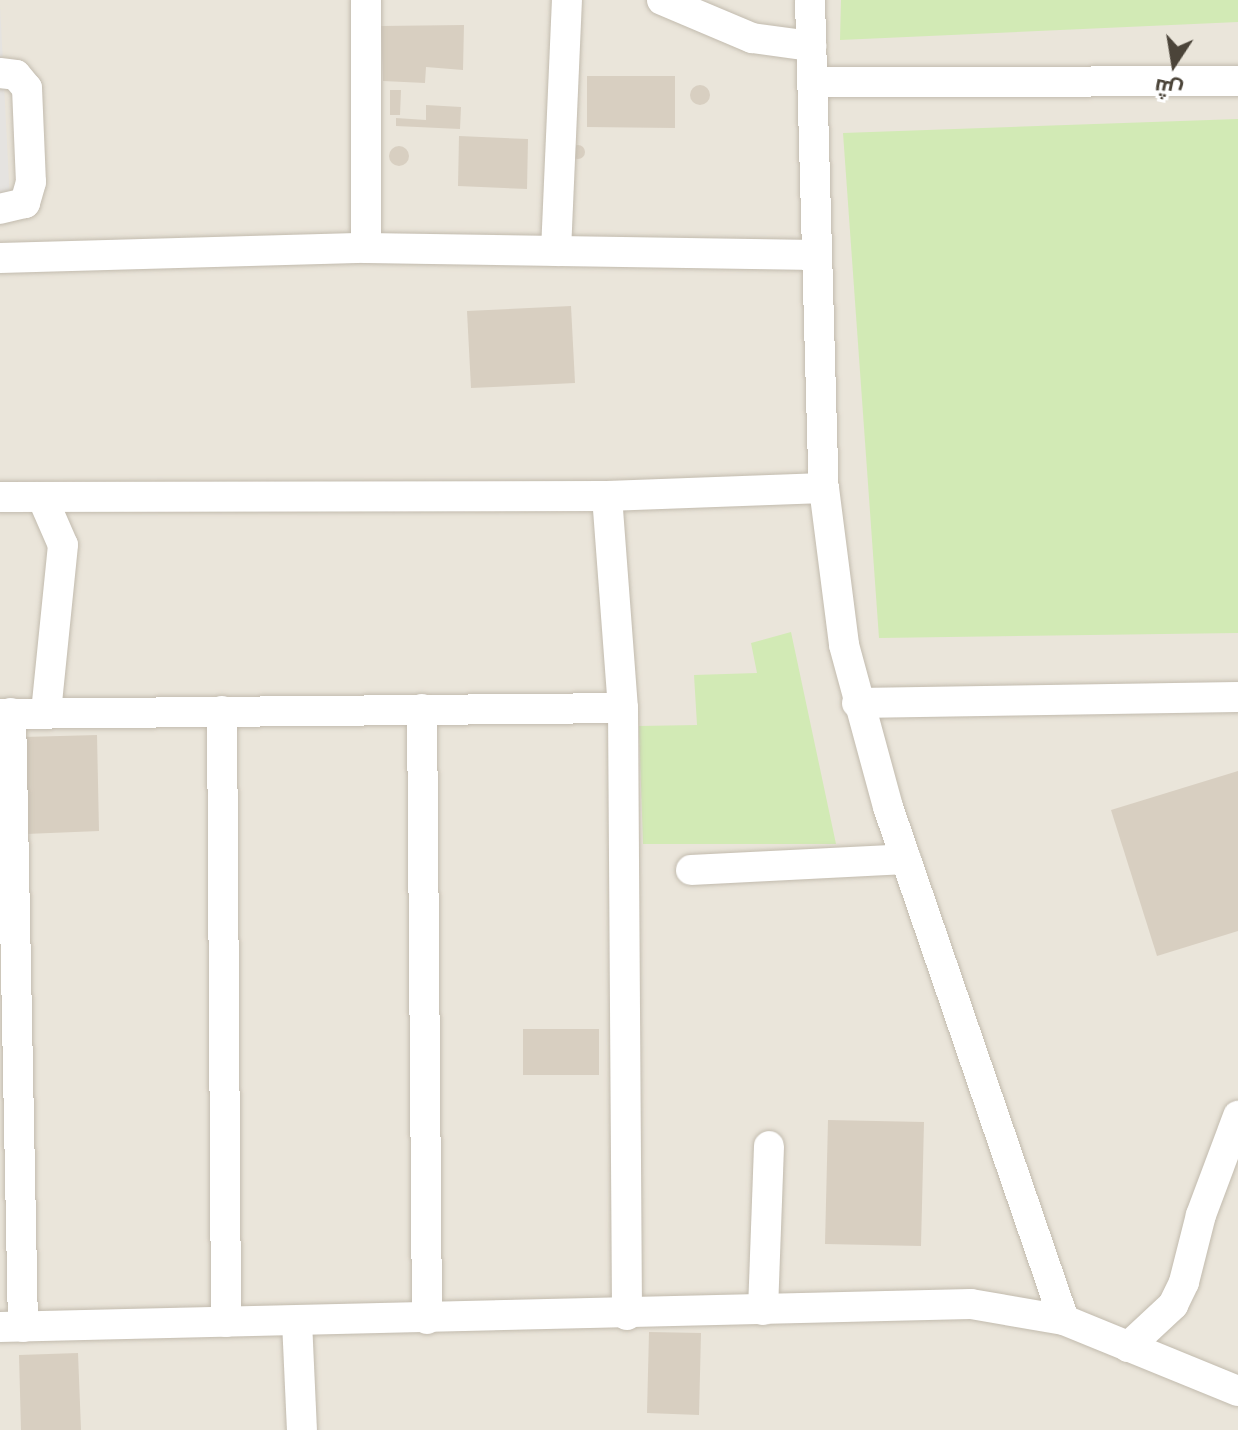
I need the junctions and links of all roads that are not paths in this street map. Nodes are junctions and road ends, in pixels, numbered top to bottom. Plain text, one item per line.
1 (366, 0) edge
2 (567, 0) edge
3 (662, 0) edge
4 (810, 0) edge
5 (811, 46) junction
6 (0, 73) edge
7 (1238, 81) edge
8 (812, 82) junction
9 (9, 208) edge
10 (366, 248) junction
11 (556, 251) junction
12 (816, 255) junction
13 (12, 257) edge
14 (824, 488) junction
15 (607, 496) junction
16 (0, 497) edge
17 (42, 497) junction
18 (1238, 697) edge
19 (857, 703) junction
20 (623, 708) junction
21 (422, 709) junction
22 (222, 711) junction
23 (46, 713) junction
24 (6, 714) edge
25 (906, 859) junction
26 (691, 870) dead end
27 (1238, 1116) edge
28 (769, 1146) dead end
29 (763, 1310) junction
30 (627, 1315) junction
31 (427, 1319) junction
32 (1064, 1320) junction
33 (297, 1321) junction
34 (226, 1322) junction
35 (12, 1327) edge
36 (1128, 1347) junction
37 (1238, 1391) edge
38 (302, 1430) edge

1 - 10 street
2 - 11 street
3 - 5 street
4 - 5 street
5 - 8 street
6 - 9 street
7 - 8 street
8 - 12 street
9 - 13 street
10 - 11 street
10 - 13 street
11 - 12 street
12 - 14 street
14 - 15 street
14 - 19 street
15 - 17 street
15 - 20 street
16 - 17 street
17 - 23 street
18 - 19 street
19 - 25 street
20 - 21 street
20 - 30 street
21 - 22 street
21 - 31 street
22 - 23 street
22 - 34 street
23 - 24 street
24 - 35 street
25 - 26 street
25 - 32 street
27 - 36 street
28 - 29 street
29 - 30 street
29 - 32 street
30 - 31 street
31 - 33 street
32 - 36 street
33 - 34 street
33 - 38 street
34 - 35 street
36 - 37 street

